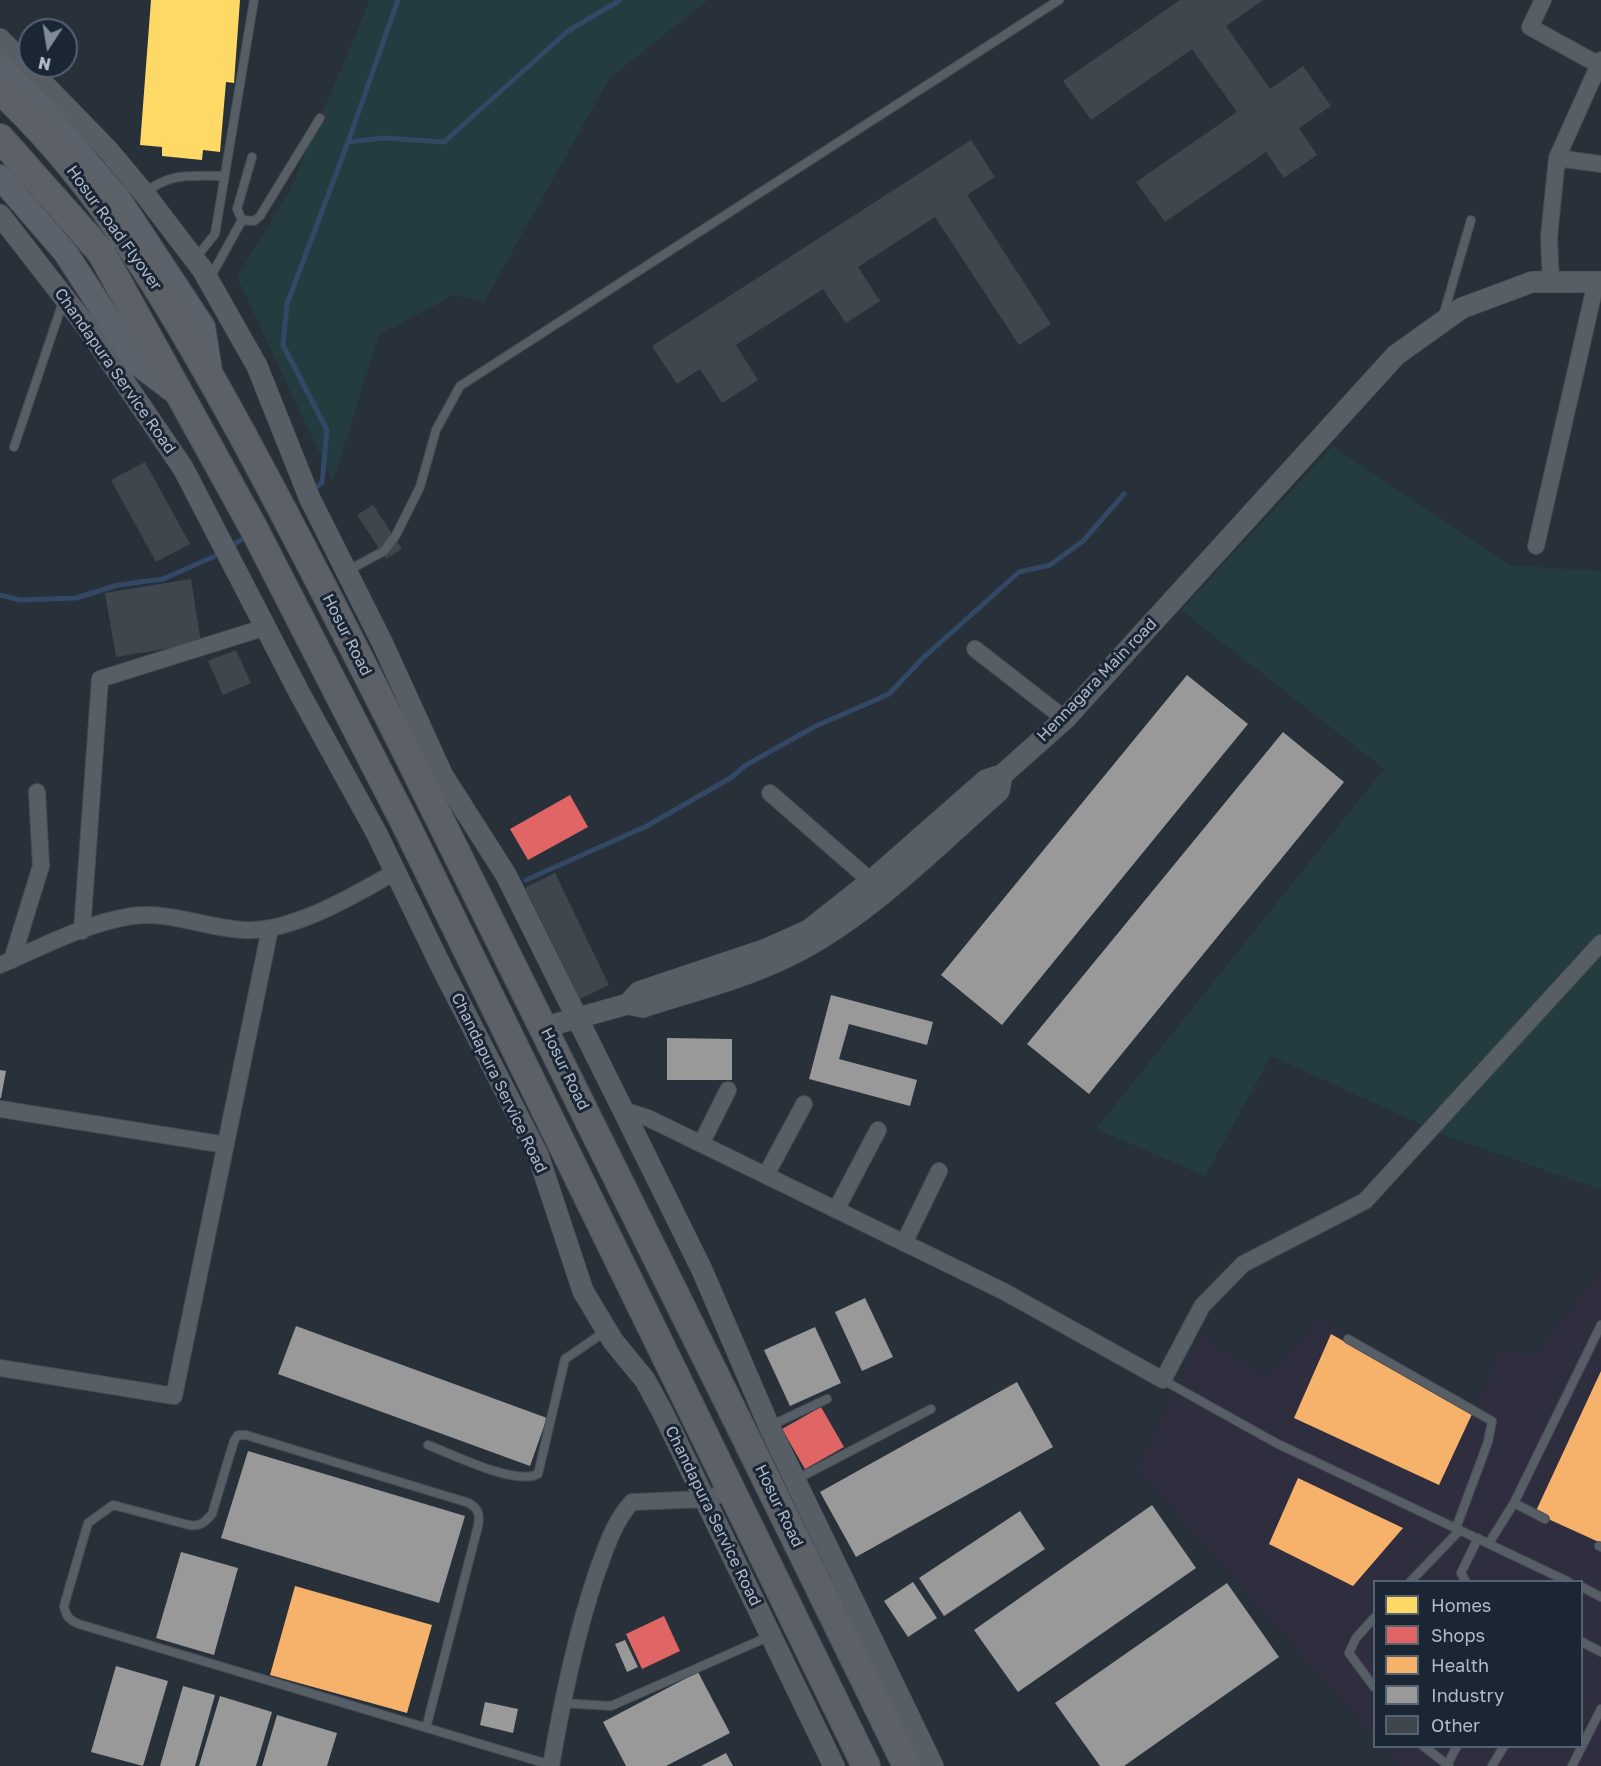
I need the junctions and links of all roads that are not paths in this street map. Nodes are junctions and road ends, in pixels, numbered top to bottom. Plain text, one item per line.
1 (254, 0) edge
2 (1059, 0) edge
3 (1543, 0) edge
4 (0, 39) edge
5 (1600, 64) edge
6 (0, 66) edge
7 (0, 90) edge
8 (320, 118) dead end
9 (0, 138) edge
10 (252, 157) dead end
11 (1557, 158) junction
12 (1601, 164) edge
13 (224, 176) junction
14 (0, 177) edge
15 (144, 193) junction
16 (0, 215) edge
17 (242, 220) junction
18 (1471, 220) dead end
19 (194, 260) junction
20 (208, 281) junction
21 (1598, 282) edge
22 (1551, 284) junction
23 (64, 299) junction
24 (1442, 322) junction
25 (212, 379) junction
26 (183, 397) junction
27 (14, 447) dead end
28 (1536, 546) dead end
29 (347, 572) junction
30 (266, 627) junction
31 (975, 648) dead end
32 (1065, 718) junction
33 (37, 792) dead end
34 (770, 793) dead end
35 (395, 872) junction
36 (878, 886) junction
37 (270, 929) junction
38 (82, 931) junction
39 (1601, 943) edge
40 (6, 963) edge
41 (576, 1017) junction
42 (545, 1027) junction
43 (728, 1090) dead end
44 (804, 1104) dead end
45 (0, 1109) edge
46 (623, 1110) junction
47 (878, 1130) dead end
48 (701, 1144) junction
49 (226, 1145) junction
50 (939, 1171) dead end
51 (766, 1176) junction
52 (836, 1210) junction
53 (904, 1243) junction
54 (1601, 1325) edge
55 (607, 1331) junction
56 (1348, 1339) dead end
57 (0, 1368) edge
58 (1163, 1380) junction
59 (827, 1399) dead end
60 (931, 1408) dead end
61 (769, 1426) junction
62 (428, 1445) dead end
63 (797, 1479) junction
64 (718, 1495) junction
65 (1514, 1503) junction
66 (1545, 1518) dead end
67 (1458, 1529) junction
68 (1478, 1538) junction
69 (1488, 1543) junction
70 (1411, 1580) edge
71 (1465, 1580) edge
72 (1567, 1580) edge
73 (1583, 1588) edge
74 (1601, 1597) edge
75 (1373, 1619) edge
76 (771, 1636) junction
77 (1583, 1643) edge
78 (1601, 1652) edge
79 (1373, 1686) edge
80 (561, 1703) junction
81 (1601, 1709) edge
82 (426, 1728) junction
83 (1583, 1744) edge
84 (1426, 1748) edge
85 (1456, 1748) edge
86 (1503, 1748) edge
87 (1581, 1748) edge
88 (1448, 1765) edge
89 (551, 1766) edge
90 (834, 1766) edge
91 (866, 1766) edge
92 (907, 1766) edge
93 (933, 1766) edge
94 (1492, 1766) edge
95 (1572, 1766) edge

1 - 13 lane
2 - 29 lane
3 - 5 street
4 - 15 street
5 - 11 street
6 - 25 main road
7 - 25 highway, Hosur Road Flyover
8 - 17 lane
9 - 26 highway, Hosur Road Flyover
10 - 17 lane
11 - 12 street
11 - 22 street
13 - 15 lane
13 - 19 lane
14 - 26 main road
15 - 19 street
16 - 23 street, Chandapura Service Road
17 - 20 lane
18 - 24 lane
19 - 20 street
20 - 29 street
21 - 22 street, Hennagara Main road
21 - 28 street
22 - 24 street, Hennagara Main road
23 - 27 lane
23 - 30 street, Chandapura Service Road
24 - 32 street, Hennagara Main road
25 - 42 highway, Hosur Road
26 - 64 highway, Hosur Road
29 - 41 street
30 - 35 street, Chandapura Service Road
30 - 38 street
31 - 32 street
32 - 36 street, Hennagara Main road
33 - 40 street
34 - 36 street
35 - 37 street
35 - 55 street, Chandapura Service Road
36 - 41 street, Hennagara Main road
37 - 38 street
37 - 49 street
38 - 40 street
39 - 58 street
41 - 42 street, Hennagara Main road
41 - 46 street
42 - 92 highway, Hosur Road
43 - 48 street
44 - 51 street
45 - 49 street
46 - 48 street
46 - 61 street
47 - 52 street
48 - 51 street
49 - 57 street
50 - 53 street
51 - 52 street
52 - 53 street
53 - 58 street
54 - 65 lane
55 - 62 lane
55 - 64 street, Chandapura Service Road
56 - 67 lane
58 - 67 lane
59 - 61 lane
60 - 63 lane
61 - 63 street
63 - 93 street
64 - 76 street, Chandapura Service Road
64 - 80 street
64 - 91 highway, Hosur Road
65 - 66 lane
65 - 69 lane
67 - 68 lane
67 - 70 lane
68 - 69 lane
68 - 71 lane
69 - 72 lane
73 - 74 lane
75 - 79 lane
76 - 80 lane
76 - 90 street, Chandapura Service Road
77 - 78 lane
80 - 89 street
81 - 83 lane
82 - 82 lane
82 - 89 lane
84 - 88 lane
85 - 88 lane
86 - 94 lane
87 - 95 lane

